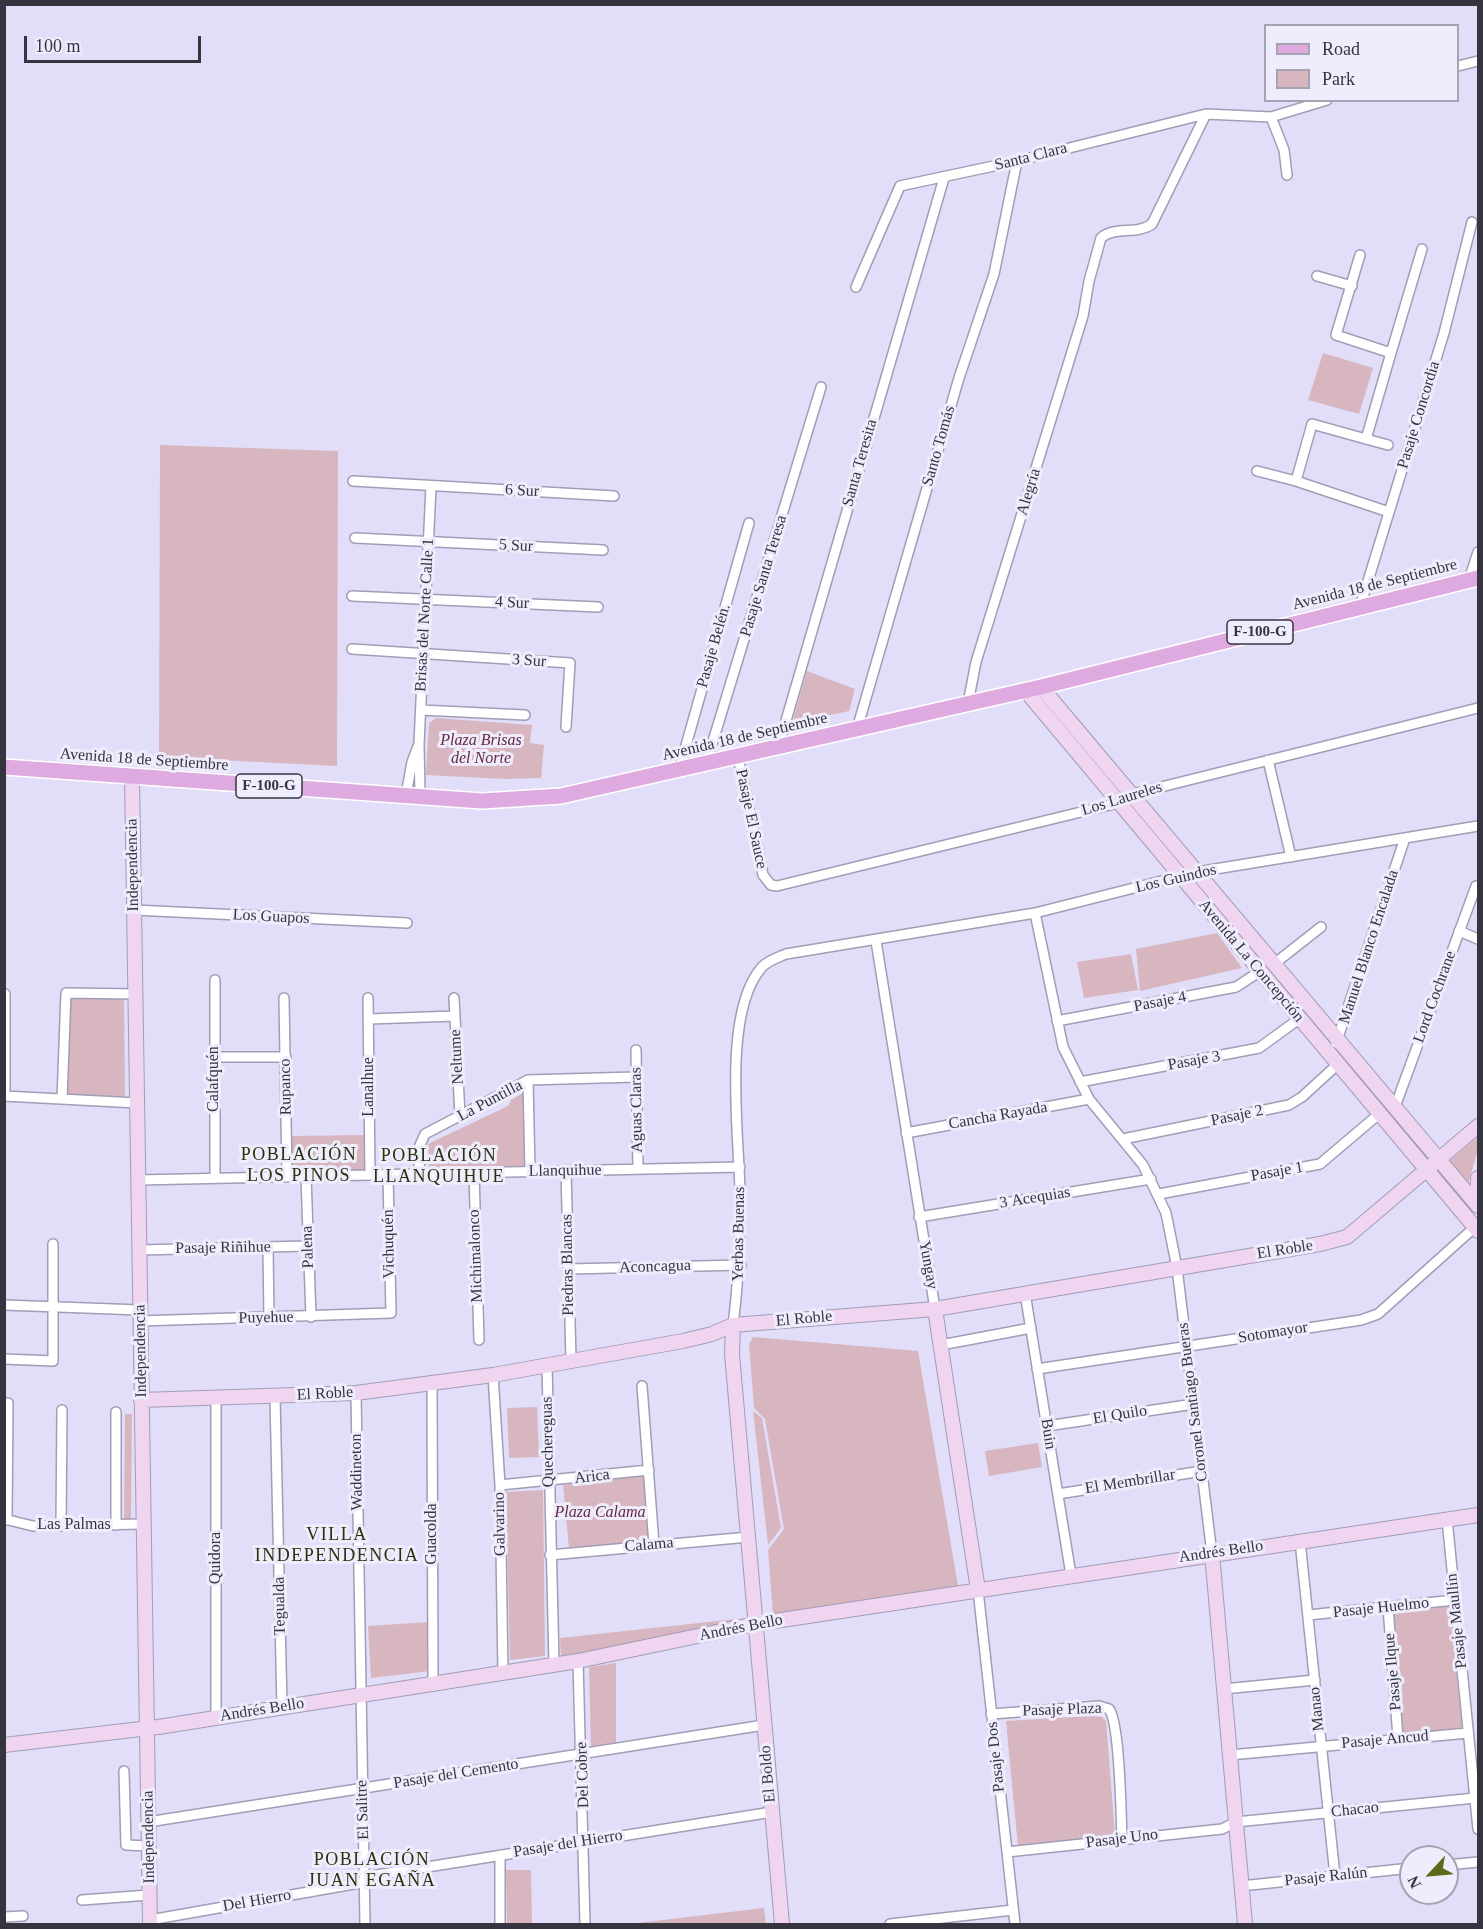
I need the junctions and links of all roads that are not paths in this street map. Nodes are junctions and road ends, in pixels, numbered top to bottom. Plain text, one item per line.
1 (1479, 61) edge
2 (1459, 66) edge
3 (1320, 102) edge
4 (1206, 114) junction
5 (1271, 117) junction
6 (1017, 161) junction
7 (1287, 175) dead end
8 (944, 177) junction
9 (1472, 222) dead end
10 (1422, 249) dead end
11 (1360, 255) dead end
12 (1317, 276) dead end
13 (1352, 285) junction
14 (856, 287) dead end
15 (1391, 353) junction
16 (821, 387) dead end
17 (1366, 439) junction
18 (1388, 446) dead end
19 (1257, 471) dead end
20 (353, 481) dead end
21 (1296, 481) junction
22 (431, 486) junction
23 (614, 496) dead end
24 (1389, 512) junction
25 (749, 523) dead end
26 (355, 538) dead end
27 (429, 542) junction
28 (603, 550) dead end
29 (1479, 552) edge
30 (1474, 579) edge
31 (352, 596) dead end
32 (426, 598) junction
33 (598, 607) dead end
34 (1360, 607) junction
35 (352, 649) dead end
36 (423, 654) junction
37 (1041, 687) junction
38 (1025, 690) junction
39 (968, 703) junction
40 (1479, 708) edge
41 (421, 710) junction
42 (525, 714) dead end
43 (566, 727) dead end
44 (856, 729) junction
45 (777, 748) junction
46 (738, 757) junction
47 (1268, 760) junction
48 (706, 764) junction
49 (4, 767) edge
50 (679, 770) junction
51 (132, 778) junction
52 (1133, 794) junction
53 (413, 795) junction
54 (1118, 803) junction
55 (1479, 826) edge
56 (1405, 838) junction
57 (1291, 857) junction
58 (1197, 872) junction
59 (1180, 878) junction
60 (766, 880) joint
61 (1476, 886) dead end
62 (134, 910) junction
63 (1035, 913) junction
64 (407, 923) dead end
65 (1321, 927) dead end
66 (1459, 931) junction
67 (1479, 939) edge
68 (876, 941) junction
69 (1274, 964) junction
70 (1259, 972) junction
71 (215, 980) dead end
72 (5, 994) edge
73 (135, 994) junction
74 (284, 998) dead end
75 (454, 998) dead end
76 (368, 999) dead end
77 (455, 1016) junction
78 (369, 1019) junction
79 (1299, 1019) junction
80 (1057, 1021) junction
81 (1338, 1040) junction
82 (636, 1050) dead end
83 (1327, 1053) junction
84 (213, 1057) junction
85 (286, 1057) junction
86 (1337, 1065) junction
87 (635, 1077) junction
88 (528, 1080) junction
89 (1080, 1082) junction
90 (5, 1096) edge
91 (62, 1100) junction
92 (1089, 1100) junction
93 (137, 1103) junction
94 (1395, 1107) junction
95 (1379, 1114) junction
96 (460, 1116) junction
97 (1478, 1126) edge
98 (906, 1132) junction
99 (1123, 1139) junction
100 (1438, 1159) junction
101 (740, 1167) junction
102 (638, 1169) junction
103 (566, 1171) junction
104 (1426, 1171) junction
105 (530, 1172) junction
106 (474, 1173) junction
107 (419, 1174) junction
108 (370, 1175) junction
109 (388, 1175) junction
110 (306, 1176) junction
111 (287, 1177) junction
112 (215, 1178) junction
113 (1479, 1178) edge
114 (1151, 1179) junction
115 (138, 1180) junction
116 (1159, 1194) junction
117 (1478, 1206) edge
118 (920, 1217) junction
119 (1477, 1229) edge
120 (53, 1244) dead end
121 (307, 1246) junction
122 (268, 1247) junction
123 (139, 1250) junction
124 (741, 1264) junction
125 (1177, 1268) junction
126 (569, 1269) junction
127 (1025, 1293) junction
128 (4, 1305) edge
129 (55, 1307) junction
130 (936, 1309) junction
131 (391, 1313) joint
132 (140, 1316) junction
133 (311, 1317) junction
134 (269, 1319) junction
135 (733, 1325) junction
136 (1031, 1328) junction
137 (479, 1340) dead end
138 (941, 1344) junction
139 (1187, 1346) junction
140 (4, 1359) edge
141 (571, 1359) junction
142 (547, 1364) junction
143 (1038, 1369) junction
144 (493, 1375) junction
145 (432, 1384) junction
146 (642, 1386) dead end
147 (356, 1393) junction
148 (275, 1397) junction
149 (216, 1399) junction
150 (141, 1400) junction
151 (8, 1402) dead end
152 (1194, 1404) junction
153 (62, 1410) dead end
154 (116, 1412) dead end
155 (1047, 1426) junction
156 (649, 1470) junction
157 (1202, 1471) junction
158 (549, 1482) junction
159 (500, 1485) junction
160 (1058, 1494) junction
161 (1479, 1515) edge
162 (1447, 1519) junction
163 (6, 1520) edge
164 (116, 1524) junction
165 (143, 1524) junction
166 (61, 1526) junction
167 (749, 1537) junction
168 (1300, 1541) junction
169 (654, 1545) junction
170 (1212, 1554) junction
171 (550, 1555) junction
172 (1071, 1575) junction
173 (978, 1590) junction
174 (1455, 1600) junction
175 (1388, 1607) junction
176 (1308, 1615) junction
177 (755, 1624) junction
178 (578, 1661) junction
179 (554, 1664) junction
180 (503, 1672) junction
181 (1315, 1680) junction
182 (433, 1683) junction
183 (1224, 1689) junction
184 (361, 1695) junction
185 (282, 1707) junction
186 (992, 1714) junction
187 (216, 1718) junction
188 (764, 1725) junction
189 (148, 1728) junction
190 (1468, 1733) junction
191 (1398, 1738) junction
192 (4, 1745) edge
193 (1321, 1746) junction
194 (582, 1754) junction
195 (1230, 1755) junction
196 (124, 1771) dead end
197 (362, 1788) junction
198 (1475, 1798) junction
199 (772, 1812) junction
200 (1328, 1812) junction
201 (148, 1822) junction
202 (1236, 1822) junction
203 (1479, 1829) edge
204 (1122, 1839) junction
205 (585, 1842) junction
206 (149, 1846) junction
207 (1007, 1852) junction
208 (500, 1855) junction
209 (1479, 1862) edge
210 (1459, 1864) edge
211 (1399, 1869) edge
212 (1335, 1876) junction
213 (365, 1882) junction
214 (1241, 1886) junction
215 (149, 1895) junction
216 (82, 1900) dead end
217 (1013, 1910) junction
218 (23, 1916) dead end
219 (4, 1917) edge
220 (150, 1922) edge
221 (365, 1924) edge
222 (500, 1924) edge
223 (585, 1924) edge
224 (782, 1924) edge
225 (890, 1924) edge
226 (1015, 1924) edge
227 (1245, 1924) edge

1 - 2 street
3 - 5 street, Santa Clara
4 - 5 street, Santa Clara
4 - 6 street, Santa Clara
4 - 39 street, Alegría
5 - 7 street
6 - 8 street, Santa Clara
6 - 44 street, Santo Tomás
8 - 14 street, Santa Clara
8 - 45 street, Santa Teresita
9 - 24 street, Pasaje Concordia
10 - 15 street
11 - 13 street
12 - 13 street
13 - 15 street
15 - 17 street
16 - 48 street, Pasaje Santa Teresa
17 - 18 street
17 - 21 street
19 - 21 street
20 - 22 street, 6 Sur
21 - 24 street
22 - 23 street, 6 Sur
22 - 27 street, Brisas del Norte Calle 1
24 - 34 street, Pasaje Concordia
25 - 50 street, Pasaje Belén.
26 - 27 street, 5 Sur
27 - 28 street, 5 Sur
27 - 32 street, Brisas del Norte Calle 1
29 - 30 street
30 - 34 main road, Avenida 18 de Septiembre / F-100-G
31 - 32 street, 4 Sur
32 - 33 street, 4 Sur
32 - 36 street, Brisas del Norte Calle 1
34 - 37 main road, Avenida 18 de Septiembre / F-100-G
35 - 36 street
36 - 41 street, Brisas del Norte Calle 1
36 - 43 street, 3 Sur
37 - 38 main road, Avenida 18 de Septiembre / F-100-G
37 - 52 street, Avenida La Concepción
38 - 39 main road, Avenida 18 de Septiembre / F-100-G
38 - 54 street, Avenida La Concepción
39 - 44 main road, Avenida 18 de Septiembre / F-100-G
40 - 47 street, Los Laureles
41 - 42 street
41 - 53 street, Brisas del Norte Calle 1
44 - 45 main road, Avenida 18 de Septiembre / F-100-G
45 - 46 main road, Avenida 18 de Septiembre / F-100-G
46 - 48 main road, Avenida 18 de Septiembre / F-100-G
46 - 60 street, Pasaje El Sauce
47 - 52 street, Los Laureles
47 - 57 street
48 - 50 main road, Avenida 18 de Septiembre / F-100-G
49 - 51 main road, Avenida 18 de Septiembre / F-100-G
50 - 53 main road, Avenida 18 de Septiembre / F-100-G
51 - 53 main road, Avenida 18 de Septiembre / F-100-G
51 - 62 street, Independencia
52 - 54 street, Los Laureles
52 - 58 street, Avenida La Concepción
54 - 59 street, Avenida La Concepción
54 - 60 street, Los Laureles
55 - 56 street, Los Guindos
56 - 57 street, Los Guindos
56 - 81 street, Manuel Blanco Encalada
57 - 58 street, Los Guindos
58 - 59 street, Los Guindos
58 - 69 street, Avenida La Concepción
59 - 63 street, Los Guindos
59 - 70 street, Avenida La Concepción
61 - 66 street, Lord Cochrane
62 - 64 street, Los Guapos
62 - 73 street, Independencia
63 - 68 street, Los Guindos
63 - 80 street, Coronel Santiago Bueras
65 - 69 street
66 - 67 street
66 - 94 street, Lord Cochrane
68 - 98 street, Yungay
68 - 101 street, Yerbas Buenas
69 - 81 street, Avenida La Concepción
70 - 79 street, Avenida La Concepción
70 - 80 street, Pasaje 4
71 - 84 street, Calafquén
72 - 90 street
73 - 91 street
73 - 93 street, Independencia
74 - 85 street, Rupanco
75 - 77 street, Neltume
76 - 78 street, Lanalhue
77 - 78 street
77 - 96 street, Neltume
78 - 108 street, Lanalhue
79 - 83 street, Avenida La Concepción
79 - 89 street, Pasaje 3
80 - 89 street, Coronel Santiago Bueras
81 - 83 street, Manuel Blanco Encalada
81 - 94 street, Avenida La Concepción
82 - 87 street, Aguas Claras
83 - 86 street, Avenida La Concepción
84 - 85 street
84 - 112 street, Calafquén
85 - 111 street, Rupanco
86 - 95 street, Avenida La Concepción
86 - 99 street, Pasaje 2
87 - 88 street, La Puntilla
87 - 102 street, Aguas Claras
88 - 96 street, La Puntilla
88 - 105 street
89 - 92 street, Coronel Santiago Bueras
90 - 91 street
91 - 93 street
92 - 98 street, Cancha Rayada
92 - 99 street, Coronel Santiago Bueras
93 - 115 street, Independencia
94 - 100 street, Avenida La Concepción
95 - 104 street, Avenida La Concepción
95 - 116 street, Pasaje 1
96 - 107 street, La Puntilla
97 - 100 street, El Roble
98 - 118 street, Yungay
99 - 114 street, Coronel Santiago Bueras
100 - 104 street, El Roble
100 - 117 street, Avenida La Concepción
101 - 102 street, Llanquihue
101 - 124 street, Yerbas Buenas
102 - 103 street, Llanquihue
103 - 105 street, Llanquihue
103 - 126 street, Piedras Blancas
104 - 119 street, Avenida La Concepción
104 - 125 street, El Roble
105 - 106 street, Llanquihue
106 - 107 street, Llanquihue
106 - 137 street, Michimalonco
107 - 109 street, Llanquihue
108 - 109 street, Llanquihue
108 - 110 street, Llanquihue
109 - 131 street, Vichuquén
110 - 111 street, Llanquihue
110 - 121 street, Palena
111 - 112 street, Llanquihue
112 - 115 street, Llanquihue
113 - 117 street
114 - 116 street, Coronel Santiago Bueras
114 - 118 street, 3 Acequias
115 - 123 street, Independencia
116 - 125 street, Coronel Santiago Bueras
118 - 130 street, Yungay
119 - 139 street, Sotomayor
120 - 129 street
121 - 122 street, Pasaje Riñihue
121 - 133 street, Palena
122 - 123 street, Pasaje Riñihue
122 - 134 street
123 - 132 street, Independencia
124 - 126 street, Aconcagua
124 - 135 street, Yerbas Buenas
125 - 127 street, El Roble
125 - 139 street, Coronel Santiago Bueras
126 - 141 street, Piedras Blancas
127 - 130 street, El Roble
127 - 136 street, Buin
128 - 129 street, Puyehue
129 - 132 street, Puyehue
129 - 140 street
130 - 135 street, El Roble
130 - 138 street, Yungay
131 - 133 street, Puyehue
132 - 134 street, Puyehue
132 - 150 street, Independencia
133 - 134 street, Puyehue
135 - 141 street, El Roble
135 - 167 street, Yerbas Buenas
136 - 138 street
136 - 143 street, Buin
138 - 173 street, Yungay
139 - 143 street, Sotomayor
139 - 152 street, Coronel Santiago Bueras
141 - 142 street, El Roble
142 - 144 street, El Roble
142 - 158 street, Quechereguas
143 - 155 street, Buin
144 - 145 street, El Roble
144 - 159 street, Galvarino
145 - 147 street, El Roble
145 - 182 street, Guacolda
146 - 156 street
147 - 148 street, El Roble
147 - 184 street, Waddineton
148 - 149 street, El Roble
148 - 185 street, Tegualda
149 - 150 street, El Roble
149 - 187 street, Quidora
150 - 165 street, Independencia
151 - 163 street
152 - 155 street, El Quilo
152 - 157 street, Coronel Santiago Bueras
153 - 166 street
154 - 164 street
155 - 160 street, Buin
156 - 158 street, Arica
156 - 169 street
157 - 160 street, El Membrillar
157 - 170 street, Coronel Santiago Bueras
158 - 159 street, Arica
158 - 171 street, Quechereguas
159 - 180 street, Galvarino
160 - 172 street, Buin
161 - 162 street, Andrés Bello
162 - 168 street, Andrés Bello
162 - 174 street, Pasaje Maullín
163 - 166 street, Las Palmas
164 - 165 street, Las Palmas
164 - 166 street, Las Palmas
165 - 189 street, Independencia
167 - 169 street, Calama
167 - 177 street, Yerbas Buenas
168 - 170 street, Andrés Bello
168 - 176 street, Manao
169 - 171 street, Calama
170 - 172 street, Andrés Bello
170 - 183 street, Coronel Santiago Bueras
171 - 179 street, Quechereguas
172 - 173 street, Andrés Bello
173 - 177 street, Andrés Bello
173 - 186 street, Pasaje Dos
174 - 175 street, Pasaje Huelmo
174 - 190 street, Pasaje Maullín
175 - 176 street, Pasaje Huelmo
175 - 191 street, Pasaje Ilque
176 - 181 street, Manao
177 - 178 street, Andrés Bello
177 - 188 street, El Boldo
178 - 179 street, Andrés Bello
178 - 194 street, Del Cobre
179 - 180 street, Andrés Bello
180 - 182 street, Andrés Bello
181 - 183 street
181 - 193 street, Manao
182 - 184 street, Andrés Bello
183 - 195 street, Coronel Santiago Bueras
184 - 185 street, Andrés Bello
184 - 197 street, El Salitre
185 - 187 street, Andrés Bello
186 - 204 street, Pasaje Plaza
186 - 207 street, Pasaje Dos
187 - 189 street, Andrés Bello
188 - 194 street, Pasaje del Cemento
188 - 199 street, El Boldo
189 - 192 street, Andrés Bello
189 - 201 street, Independencia
190 - 191 street, Pasaje Ancud
190 - 198 street, Pasaje Maullín
191 - 193 street, Pasaje Ancud
193 - 195 street, Pasaje Ancud
193 - 200 street, Manao
194 - 197 street, Pasaje del Cemento
194 - 205 street, Del Cobre
195 - 202 street, Coronel Santiago Bueras
196 - 206 street
197 - 201 street, Pasaje del Cemento
197 - 213 street, El Salitre
198 - 200 street, Chacao
198 - 203 street, Pasaje Maullín
199 - 205 street, Pasaje del Hierro
199 - 224 street, El Boldo
200 - 202 street, Chacao
200 - 212 street, Manao
201 - 206 street, Independencia
202 - 204 street, Pasaje Uno
202 - 214 street, Coronel Santiago Bueras
204 - 207 street, Pasaje Uno
205 - 208 street, Pasaje del Hierro
205 - 223 street, Del Cobre
206 - 215 street, Independencia
207 - 217 street, Pasaje Dos
208 - 213 street, Pasaje del Hierro
208 - 222 street
209 - 210 street
211 - 212 street, Pasaje Ralún
212 - 214 street, Pasaje Ralún
213 - 220 street, Del Hierro
213 - 221 street, El Salitre
214 - 227 street, Coronel Santiago Bueras
215 - 216 street
215 - 220 street, Independencia
217 - 225 street
217 - 226 street, Pasaje Dos
218 - 219 street

